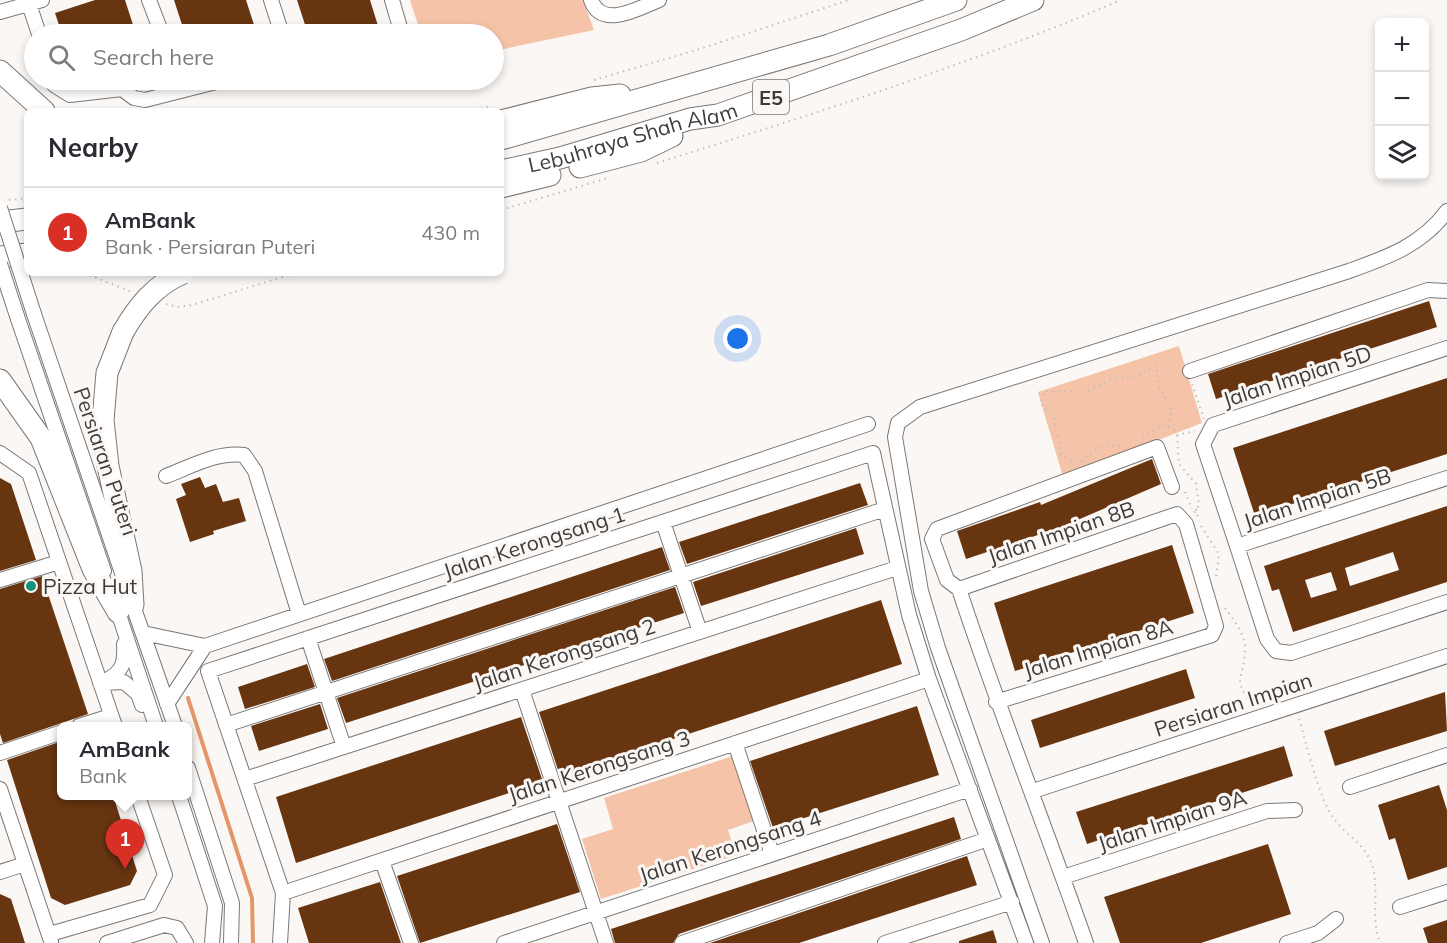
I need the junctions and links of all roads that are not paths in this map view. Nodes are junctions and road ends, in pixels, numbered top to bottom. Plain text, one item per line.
1 (149, 0) edge
2 (271, 0) edge
3 (392, 0) edge
4 (591, 0) edge
5 (659, 0) edge
6 (927, 0) edge
7 (956, 0) edge
8 (1033, 0) edge
9 (35, 2) edge
10 (0, 12) edge
11 (38, 24) edge
12 (158, 24) edge
13 (279, 24) edge
14 (399, 24) edge
15 (829, 45) junction
16 (0, 71) edge
17 (62, 90) edge
18 (113, 90) edge
19 (123, 90) edge
20 (168, 90) edge
21 (679, 90) junction
22 (41, 108) edge
23 (504, 112) edge
24 (718, 115) junction
25 (504, 138) edge
26 (504, 170) edge
27 (504, 186) edge
28 (2, 204) edge
29 (1447, 211) edge
30 (24, 219) edge
31 (0, 222) edge
32 (24, 254) edge
33 (0, 257) edge
34 (0, 264) edge
35 (178, 276) edge
36 (1447, 291) edge
37 (1447, 348) edge
38 (1190, 371) road end
39 (0, 380) edge
40 (868, 424) dead end
41 (0, 453) edge
42 (166, 476) dead end
43 (1447, 478) edge
44 (1172, 487) dead end
45 (885, 509) junction
46 (663, 522) junction
47 (1237, 546) junction
48 (59, 562) junction
49 (897, 568) junction
50 (682, 577) junction
51 (0, 580) edge
52 (959, 589) junction
53 (1447, 602) edge
54 (294, 615) junction
55 (125, 616) junction
56 (700, 632) junction
57 (142, 633) junction
58 (1212, 635) joint
59 (303, 640) junction
60 (205, 646) junction
61 (1447, 656) edge
62 (929, 679) junction
63 (100, 683) junction
64 (522, 690) junction
65 (325, 692) junction
66 (996, 702) junction
67 (167, 704) junction
68 (113, 721) edge
69 (152, 722) edge
70 (153, 722) edge
71 (173, 722) edge
72 (226, 725) junction
73 (57, 734) edge
74 (735, 743) junction
75 (344, 747) junction
76 (0, 753) edge
77 (1447, 755) edge
78 (244, 779) junction
79 (192, 780) edge
80 (1350, 787) dead end
81 (0, 789) edge
82 (970, 789) junction
83 (1033, 791) junction
84 (140, 800) edge
85 (181, 800) edge
86 (560, 802) junction
87 (1294, 810) dead end
88 (988, 839) junction
89 (772, 854) junction
90 (381, 861) junction
91 (25, 864) junction
92 (0, 872) edge
93 (1063, 877) junction
94 (1447, 892) edge
95 (283, 893) junction
96 (1012, 902) junction
97 (1400, 907) dead end
98 (596, 912) junction
99 (1336, 919) dead end
100 (51, 939) edge
101 (107, 943) edge
102 (186, 943) edge
103 (212, 943) edge
104 (231, 943) edge
105 (280, 943) edge
106 (411, 943) edge
107 (504, 943) edge
108 (606, 943) edge
109 (682, 943) edge
110 (885, 943) edge
111 (1026, 943) edge
112 (1042, 943) edge
113 (1086, 943) edge
114 (1287, 943) edge

1 - 12 street
2 - 13 street
3 - 14 street
4 - 5 street
6 - 15 highway
7 - 15 highway, Lebuhraya Shah Alam / E5
8 - 24 highway, Lebuhraya Shah Alam / E5
9 - 10 street
9 - 11 street
15 - 21 highway, Lebuhraya Shah Alam / E5
16 - 22 highway
17 - 18 street
19 - 20 street
21 - 23 highway
21 - 25 highway, Lebuhraya Shah Alam / E5
24 - 26 highway, Lebuhraya Shah Alam / E5
24 - 27 highway
28 - 55 street, Persiaran Puteri, bridge
29 - 112 street
30 - 31 highway
32 - 33 highway
34 - 55 street, Persiaran Puteri, bridge
35 - 55 highway, bridge
36 - 38 street
37 - 47 street, Jalan Impian 5D
39 - 55 highway
40 - 54 street
41 - 48 street
42 - 54 street
43 - 47 street, Jalan Impian 5B
44 - 52 street
45 - 46 street, Jalan Kerongsang 1
45 - 49 street
45 - 50 street
46 - 50 street
46 - 59 street, Jalan Kerongsang 1
47 - 53 street, Jalan Impian 5B
48 - 51 street
48 - 63 street
49 - 56 street, Jalan Kerongsang 2
49 - 62 street
50 - 56 street
50 - 65 street
52 - 58 street, Jalan Impian 8B
52 - 66 street
54 - 59 street
54 - 60 street
55 - 57 street, Persiaran Puteri
55 - 63 street
55 - 70 street, Persiaran Puteri
56 - 64 street, Jalan Kerongsang 2
57 - 60 street
57 - 67 street, Persiaran Puteri
58 - 66 street, Jalan Impian 8A
59 - 65 street
59 - 72 street, Jalan Kerongsang 1
60 - 67 street
61 - 83 street, Persiaran Impian
62 - 74 street, Jalan Kerongsang 3
62 - 82 street
63 - 68 street
63 - 69 street
64 - 75 street, Jalan Kerongsang 2
64 - 86 street
65 - 72 street
65 - 75 street
66 - 83 street
67 - 71 street, Persiaran Puteri
72 - 78 street
73 - 76 street
74 - 86 street, Jalan Kerongsang 3
74 - 89 street
75 - 78 street, Jalan Kerongsang 2
77 - 80 street
78 - 95 street
79 - 104 street
81 - 91 street
82 - 88 street
82 - 89 street, Jalan Kerongsang 4
83 - 93 street
84 - 100 street
85 - 103 street
86 - 90 street, Jalan Kerongsang 3
86 - 98 street
87 - 93 street, Jalan Impian 9A
88 - 96 street
88 - 109 street
89 - 98 street, Jalan Kerongsang 4
90 - 95 street, Jalan Kerongsang 3
90 - 106 street
91 - 92 street
91 - 100 street
93 - 113 street
94 - 97 street
95 - 105 street
96 - 110 street
96 - 111 street
98 - 107 street, Jalan Kerongsang 4
98 - 108 street
99 - 114 street
101 - 102 street

